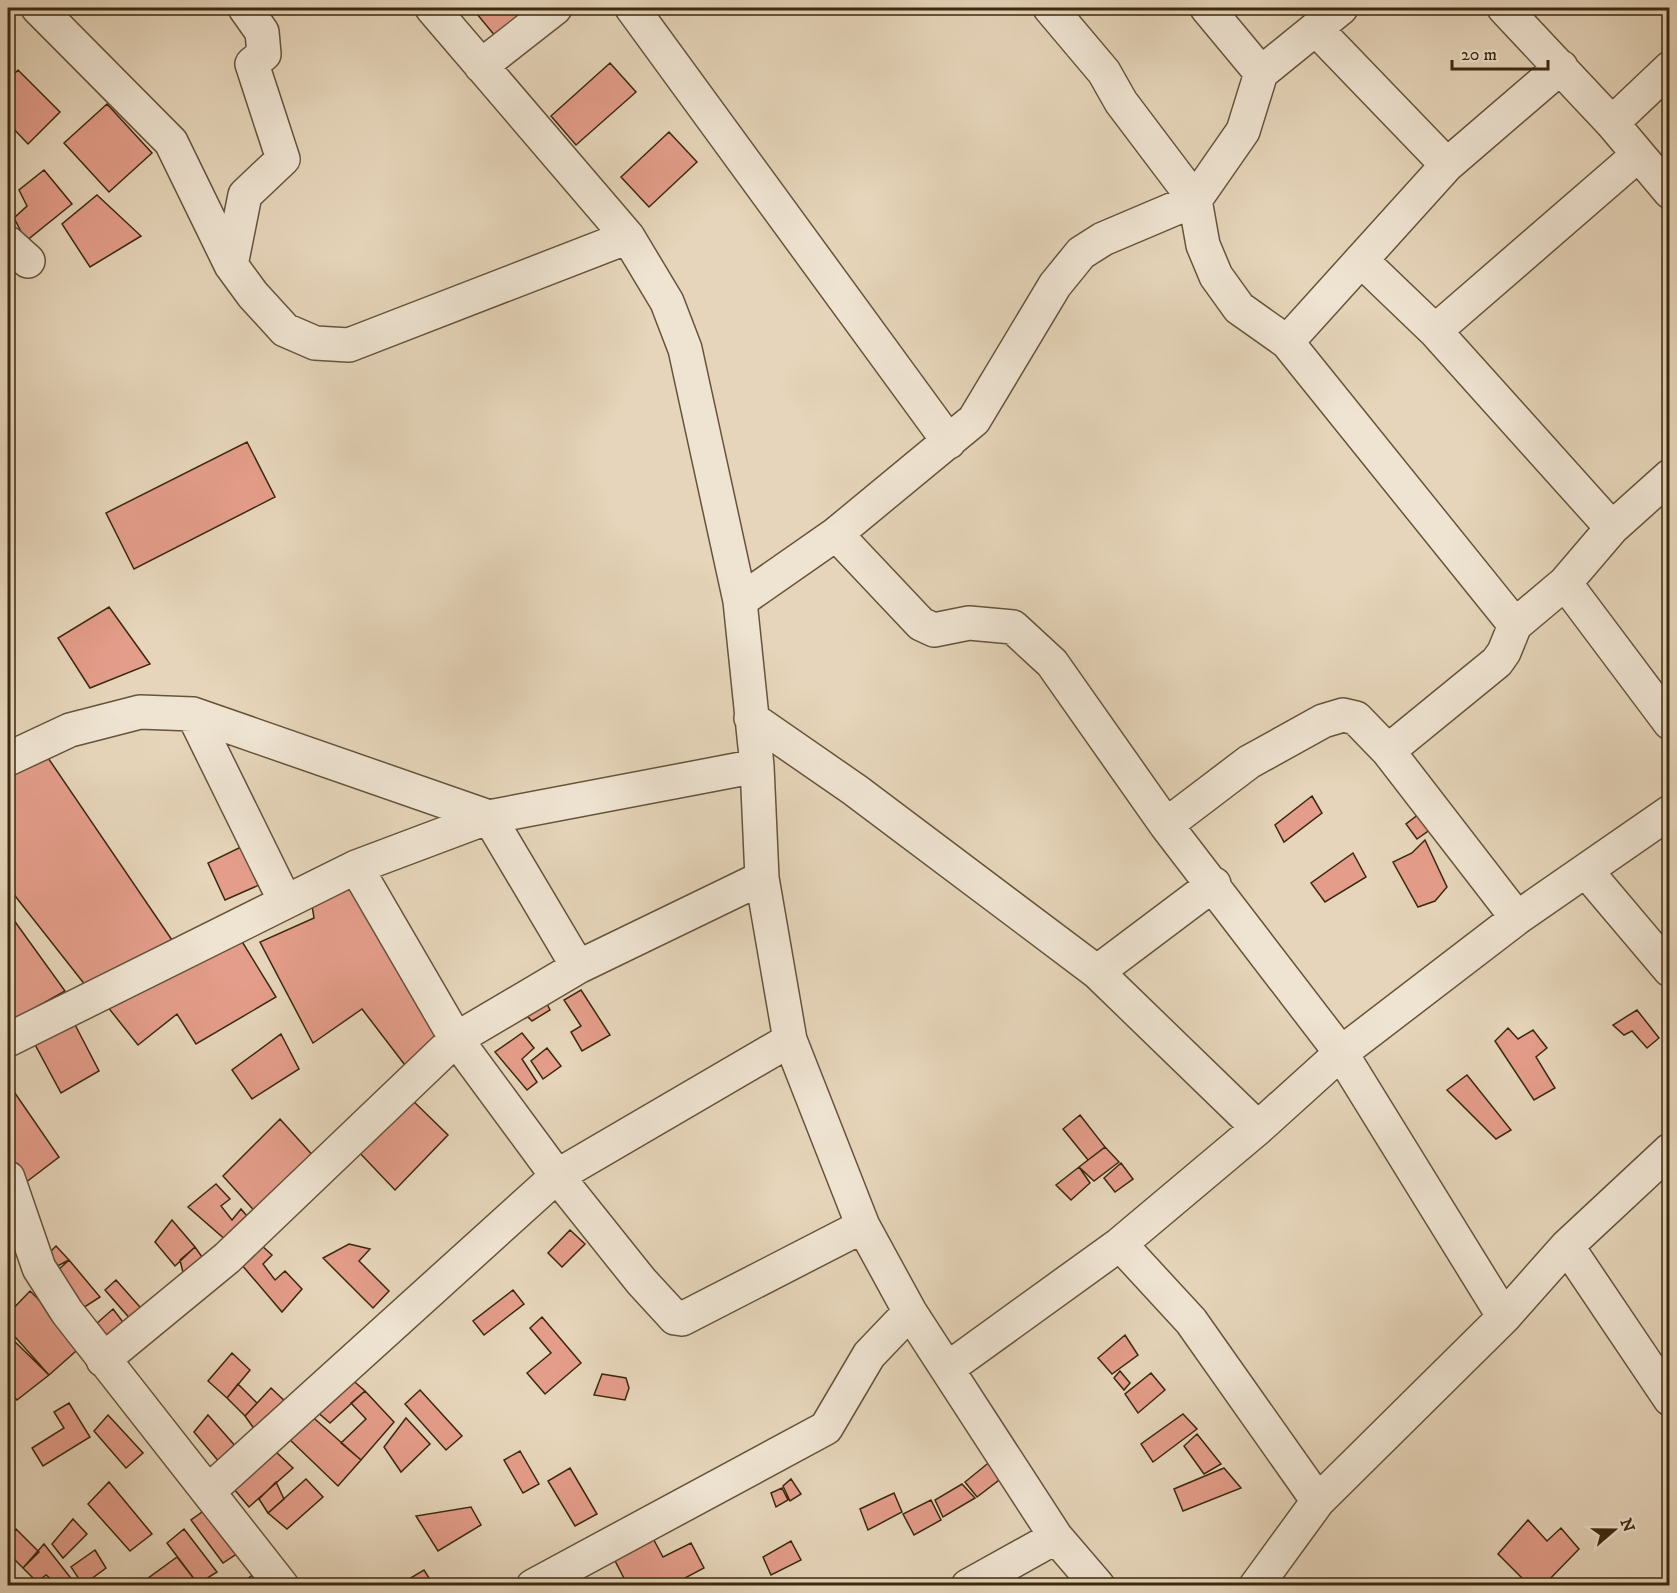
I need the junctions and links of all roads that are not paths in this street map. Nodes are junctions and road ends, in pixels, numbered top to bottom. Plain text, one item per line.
1 (38, 8) edge
2 (245, 8) edge
3 (432, 8) edge
4 (555, 8) edge
5 (632, 8) edge
6 (1050, 8) edge
7 (1207, 8) edge
8 (1341, 8) edge
9 (1504, 8) edge
10 (1317, 30) junction
11 (481, 66) junction
12 (1561, 67) junction
13 (1670, 68) edge
14 (1261, 73) junction
15 (1612, 123) junction
16 (1638, 155) junction
17 (1447, 165) junction
18 (1669, 189) edge
19 (1195, 200) junction
20 (628, 237) junction
21 (1361, 260) junction
22 (231, 265) junction
23 (1435, 331) junction
24 (1287, 342) junction
25 (949, 442) junction
26 (1670, 476) edge
27 (1612, 528) junction
28 (836, 534) junction
29 (1565, 583) junction
30 (740, 601) junction
31 (1515, 625) junction
32 (193, 714) junction
33 (751, 718) junction
34 (1670, 723) edge
35 (1388, 751) junction
36 (8, 759) edge
37 (757, 766) junction
38 (489, 817) junction
39 (1667, 820) edge
40 (1166, 825) junction
41 (356, 867) junction
42 (1587, 872) junction
43 (762, 878) junction
44 (1214, 884) junction
45 (285, 901) junction
46 (1517, 918) junction
47 (578, 967) junction
48 (1670, 970) edge
49 (1097, 972) junction
50 (456, 1039) junction
51 (8, 1040) edge
52 (790, 1040) junction
53 (1341, 1053) junction
54 (1258, 1128) junction
55 (1670, 1150) edge
56 (557, 1176) junction
57 (8, 1178) edge
58 (863, 1226) junction
59 (1120, 1244) junction
60 (1567, 1246) junction
61 (910, 1312) junction
62 (1504, 1317) junction
63 (103, 1360) junction
64 (947, 1370) junction
65 (1670, 1400) edge
66 (210, 1491) junction
67 (1318, 1501) junction
68 (1056, 1537) junction
69 (282, 1586) edge
70 (533, 1586) edge
71 (968, 1586) edge
72 (1098, 1586) edge
73 (1256, 1586) edge

1 - 22 street
2 - 22 street
3 - 11 street
4 - 11 street
5 - 25 street
6 - 19 street
7 - 14 street
8 - 10 street
9 - 12 street
10 - 14 street
10 - 17 street
11 - 20 street
12 - 15 street
12 - 17 street
13 - 15 street
14 - 19 street
15 - 16 street
16 - 18 street
16 - 23 street
17 - 21 street
19 - 24 street
19 - 25 street
20 - 22 street
20 - 30 street
21 - 23 street
21 - 24 street
23 - 27 street
24 - 31 street
25 - 28 street
26 - 27 street
27 - 29 street
28 - 30 street
28 - 40 street
29 - 31 street
29 - 34 street
30 - 33 street
31 - 35 street
32 - 36 street
32 - 38 street
32 - 45 street
33 - 37 street
33 - 49 street
35 - 40 street
35 - 46 street
37 - 38 street
37 - 43 street
38 - 41 street
38 - 47 street
39 - 42 street
40 - 44 street
41 - 45 street
41 - 50 street
42 - 46 street
42 - 48 street
43 - 47 street
43 - 52 street
44 - 49 street
44 - 53 street
45 - 51 street
46 - 53 street
47 - 50 street
49 - 54 street
50 - 56 street
50 - 63 street
52 - 56 street
52 - 58 street
53 - 54 street
53 - 62 street
54 - 59 street
55 - 60 street
56 - 58 street
56 - 66 street
57 - 63 street
58 - 61 street
59 - 64 street
59 - 67 street
60 - 62 street
60 - 65 street
61 - 64 street
61 - 70 street
62 - 67 street
63 - 66 street
64 - 68 street
66 - 69 street
67 - 73 street
68 - 71 street
68 - 72 street

